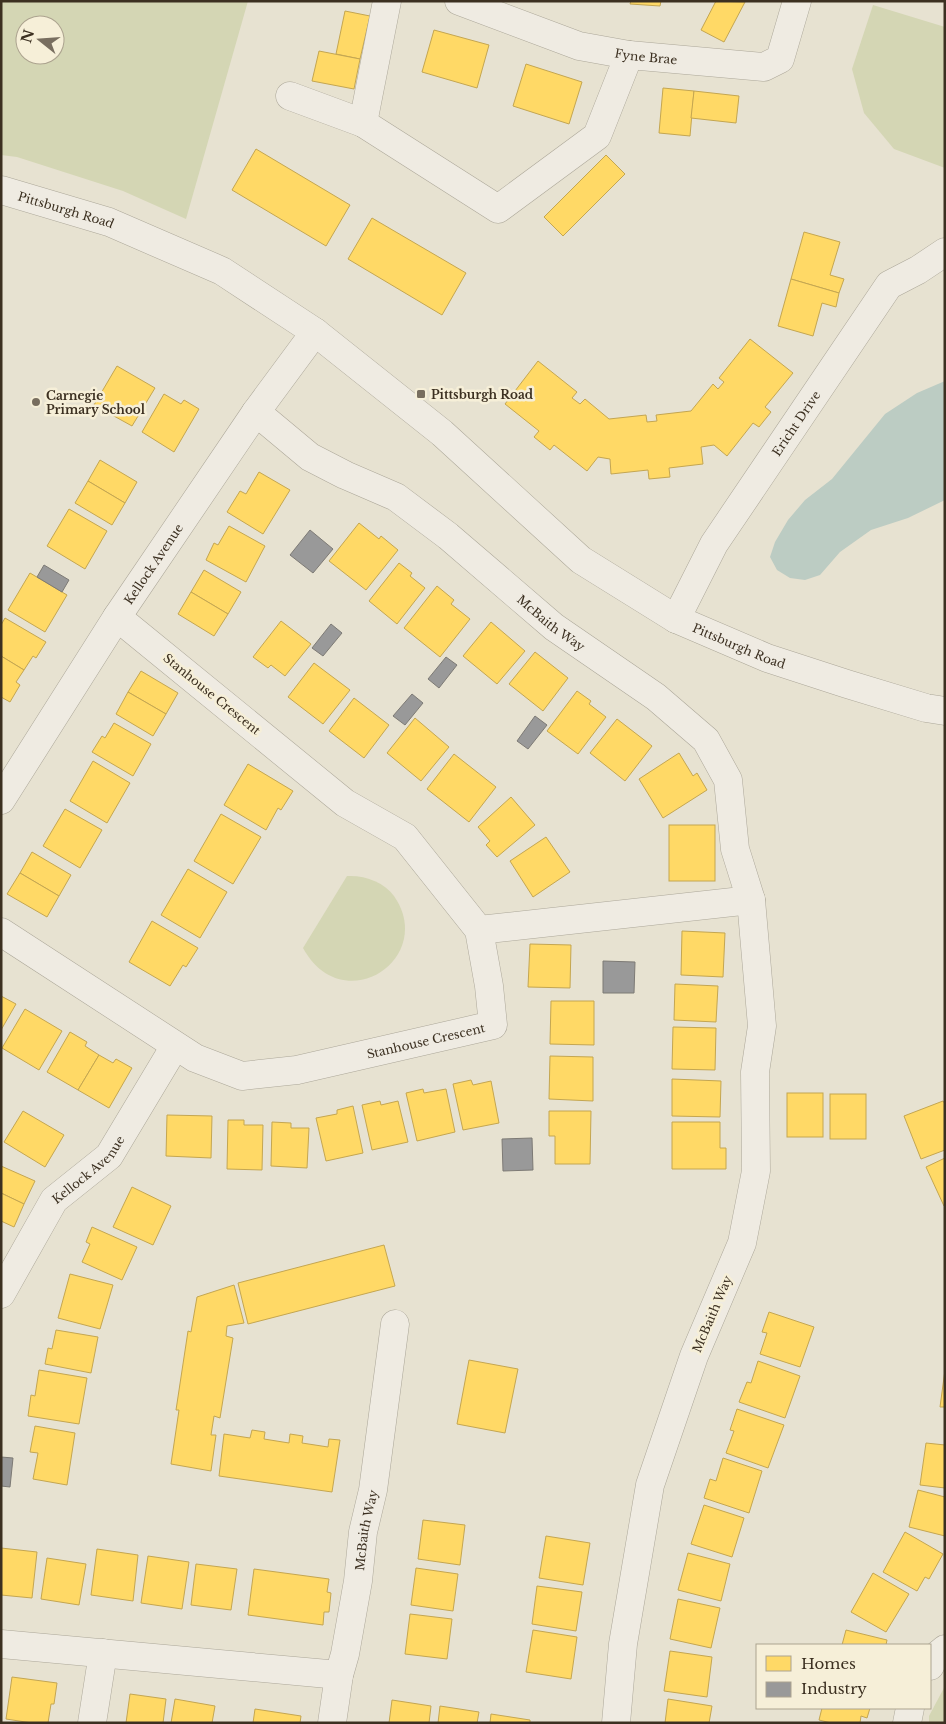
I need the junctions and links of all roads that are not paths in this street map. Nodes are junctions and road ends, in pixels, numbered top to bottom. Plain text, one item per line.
1 (387, 1) edge
2 (458, 1) edge
3 (797, 1) edge
4 (629, 55) junction
5 (290, 96) dead end
6 (363, 124) junction
7 (1, 190) edge
8 (945, 252) edge
9 (315, 332) junction
10 (256, 412) junction
11 (117, 617) junction
12 (676, 620) junction
13 (945, 711) edge
14 (1, 800) edge
15 (751, 900) junction
16 (478, 930) junction
17 (1, 932) edge
18 (175, 1046) junction
19 (1, 1294) edge
20 (395, 1324) dead end
21 (1, 1644) edge
22 (945, 1649) edge
23 (104, 1653) junction
24 (931, 1664) edge
25 (339, 1675) junction
26 (910, 1709) edge
27 (92, 1723) edge
28 (332, 1723) edge
29 (616, 1723) edge
30 (906, 1723) edge

1 - 6 street
2 - 4 street, Fyne Brae
3 - 4 street, Fyne Brae
4 - 6 street
5 - 6 street
7 - 9 street, Pittsburgh Road
8 - 12 street, Ericht Drive
9 - 10 street, Kellock Avenue
9 - 12 street, Pittsburgh Road
10 - 11 street, Kellock Avenue
10 - 15 street, McBaith Way
11 - 14 street, Kellock Avenue
11 - 16 street, Stanhouse Crescent
12 - 13 street, Pittsburgh Road
15 - 16 street
15 - 29 street, McBaith Way
16 - 18 street, Stanhouse Crescent
17 - 18 street, Stanhouse Crescent
18 - 19 street, Kellock Avenue
20 - 25 street, McBaith Way
21 - 23 street
22 - 24 street
23 - 25 street
23 - 27 street
25 - 28 street, McBaith Way
26 - 30 street

